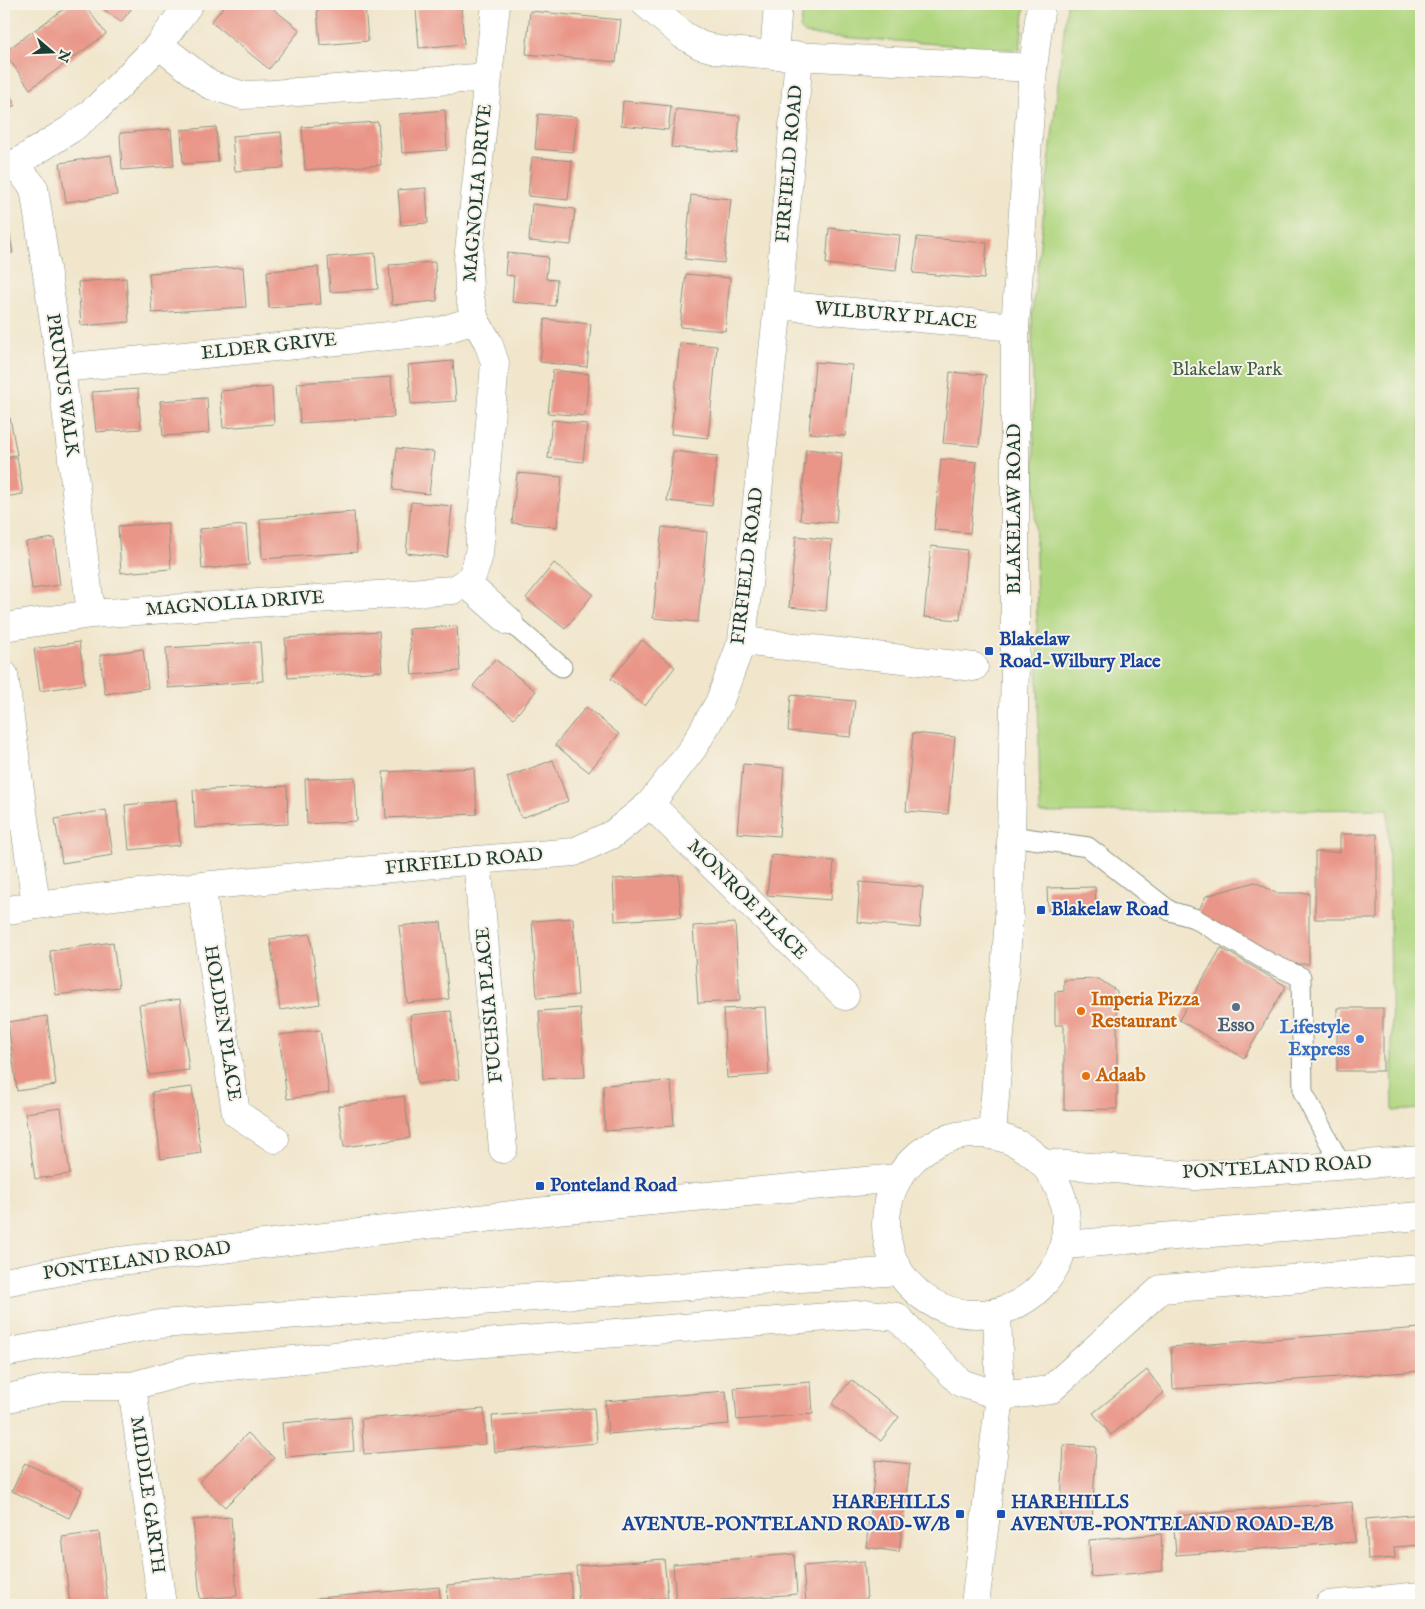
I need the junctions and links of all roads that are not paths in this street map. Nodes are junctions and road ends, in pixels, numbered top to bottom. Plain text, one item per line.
1 (189, 4) edge
2 (496, 4) edge
3 (646, 4) edge
4 (778, 4) edge
5 (1040, 4) edge
6 (159, 45) junction
7 (787, 55) junction
8 (1034, 68) junction
9 (488, 77) junction
10 (9, 166) edge
11 (778, 305) junction
12 (475, 320) junction
13 (1015, 327) junction
14 (61, 368) junction
15 (466, 584) junction
16 (91, 614) junction
17 (509, 621) joint
18 (4, 627) edge
19 (742, 641) junction
20 (562, 667) dead end
21 (974, 668) dead end
22 (4, 675) edge
23 (650, 804) junction
24 (1011, 836) junction
25 (477, 860) junction
26 (201, 886) junction
27 (36, 905) junction
28 (4, 911) edge
29 (845, 996) dead end
30 (992, 1135) junction
31 (275, 1139) dead end
32 (503, 1149) dead end
33 (1421, 1160) edge
34 (1043, 1163) junction
35 (1341, 1166) junction
36 (897, 1178) junction
37 (1421, 1216) edge
38 (1064, 1245) junction
39 (1421, 1268) edge
40 (899, 1271) junction
41 (4, 1282) edge
42 (997, 1313) junction
43 (4, 1353) edge
44 (132, 1386) junction
45 (1000, 1396) junction
46 (4, 1400) edge
47 (1421, 1596) edge
48 (162, 1605) edge
49 (975, 1605) edge
50 (1329, 1605) edge

1 - 6 main road
2 - 9 main road, MAGNOLIA DRIVE
3 - 7 main road
4 - 7 main road, FIRFIELD ROAD
5 - 8 main road, BLAKELAW ROAD
6 - 9 main road
6 - 10 main road
7 - 8 main road
7 - 11 main road, FIRFIELD ROAD
8 - 13 main road, BLAKELAW ROAD
9 - 12 main road, MAGNOLIA DRIVE
10 - 14 main road, PRUNUS WALK
11 - 13 main road, WILBURY PLACE
11 - 19 main road, FIRFIELD ROAD
12 - 14 main road, ELDER GRIVE
12 - 15 main road, MAGNOLIA DRIVE
13 - 24 main road, BLAKELAW ROAD
14 - 16 main road, PRUNUS WALK
15 - 16 main road, MAGNOLIA DRIVE
15 - 17 main road
16 - 18 main road, MAGNOLIA DRIVE
17 - 20 lane
19 - 21 main road
19 - 23 main road, FIRFIELD ROAD
22 - 27 main road
23 - 25 main road, FIRFIELD ROAD
23 - 29 main road, MONROE PLACE
24 - 30 main road, BLAKELAW ROAD
24 - 35 lane
25 - 26 main road, FIRFIELD ROAD
25 - 32 main road, FUCHSIA PLACE
26 - 27 main road, FIRFIELD ROAD
26 - 31 main road, HOLDEN PLACE
27 - 28 main road, FIRFIELD ROAD
30 - 34 main road
30 - 36 main road
33 - 35 main road, PONTELAND ROAD
34 - 35 main road, PONTELAND ROAD
34 - 38 main road
36 - 40 main road
36 - 41 main road, PONTELAND ROAD
37 - 38 main road
38 - 42 main road
39 - 45 main road
40 - 42 main road
40 - 43 main road
42 - 45 main road
44 - 45 main road
44 - 46 main road
44 - 48 main road, MIDDLE GARTH
45 - 49 main road
47 - 50 main road

